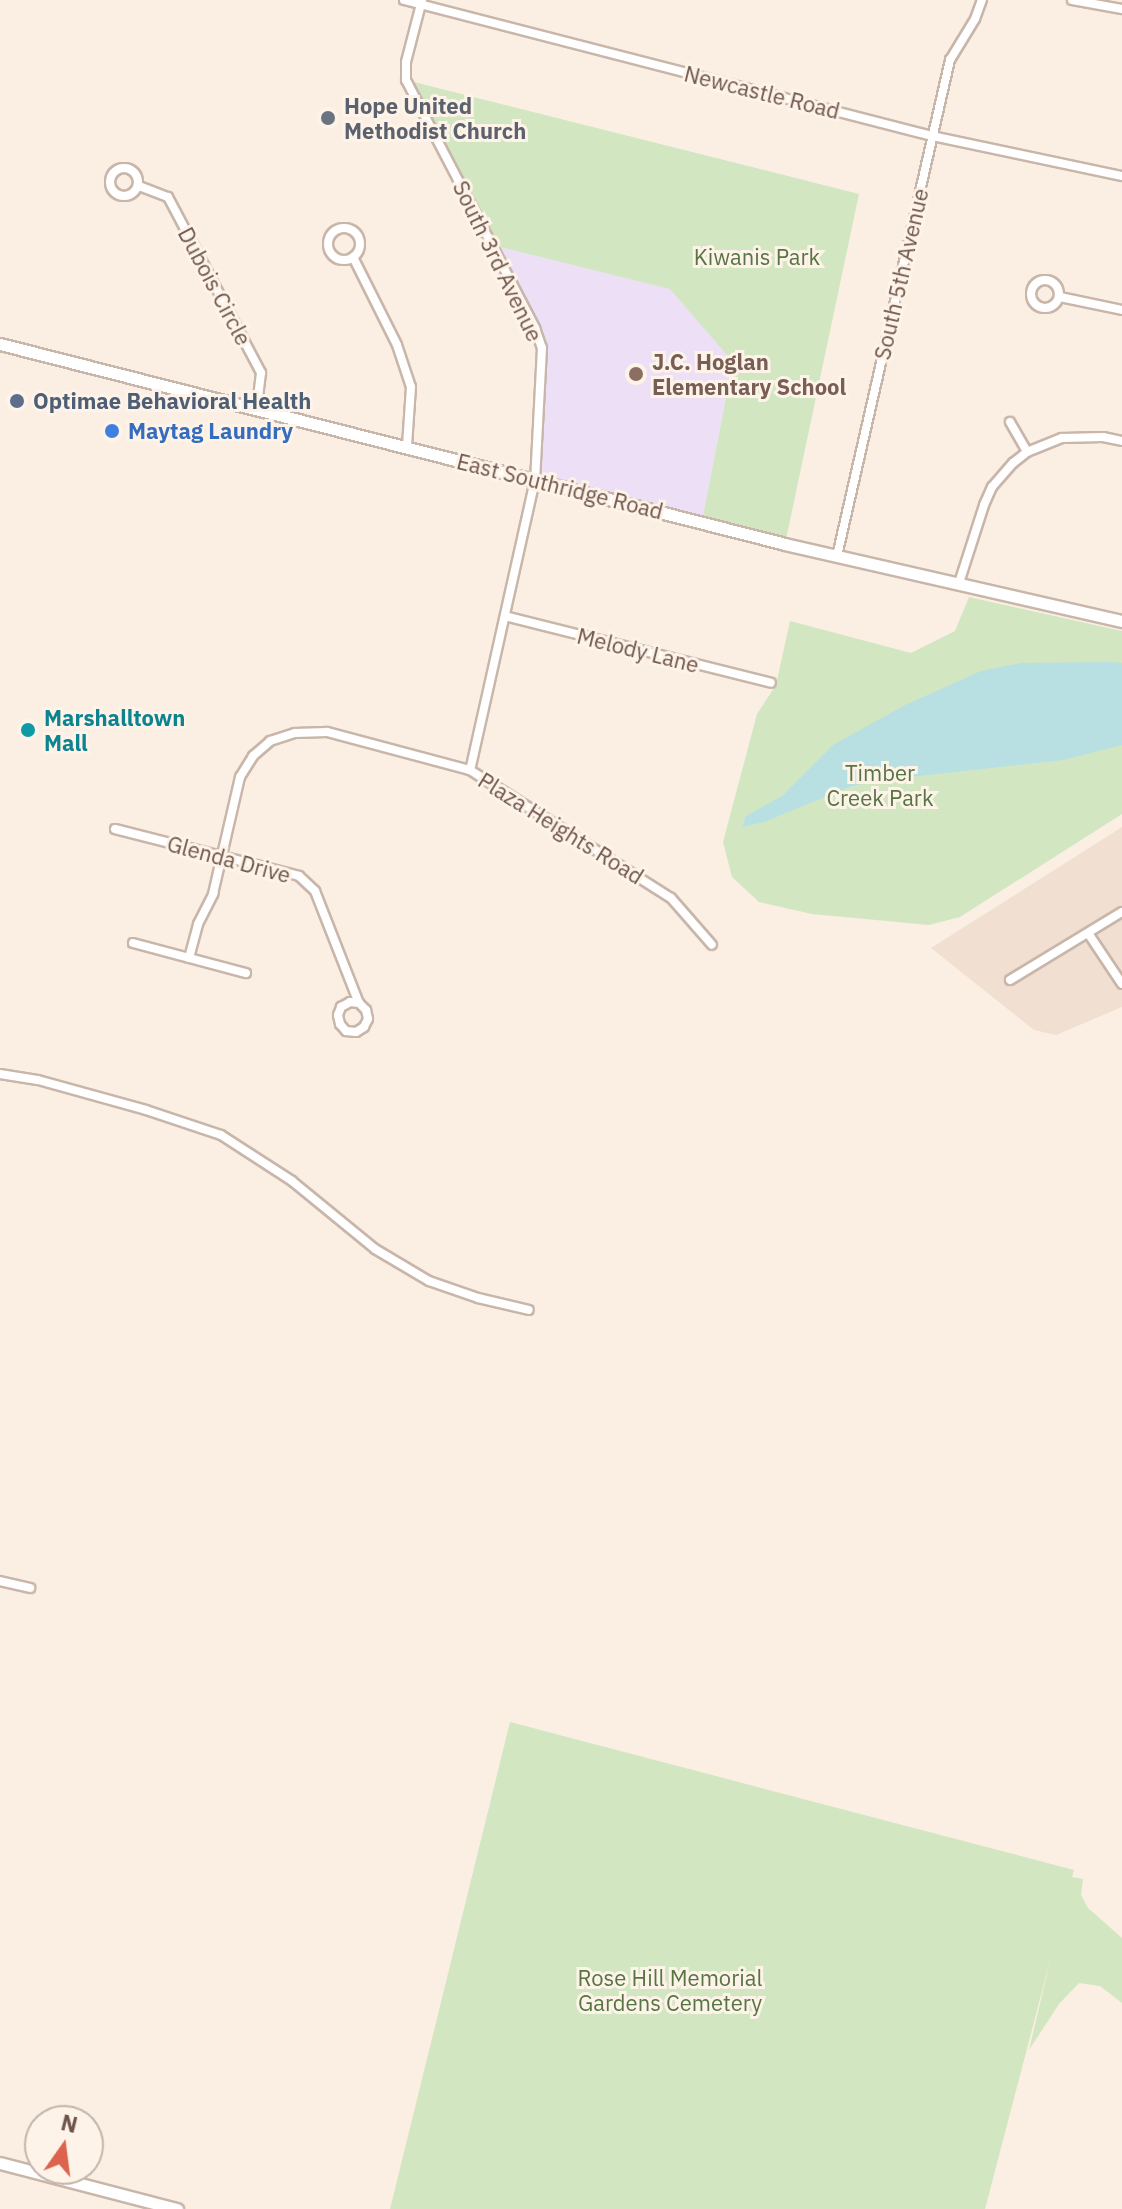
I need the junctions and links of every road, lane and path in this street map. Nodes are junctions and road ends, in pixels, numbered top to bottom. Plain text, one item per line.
1 (404, 0) edge
2 (982, 0) edge
3 (1072, 0) edge
4 (422, 2) edge
5 (1121, 6) edge
6 (932, 136) junction
7 (1122, 176) edge
8 (139, 186) dead end
9 (353, 257) junction
10 (1060, 297) dead end
11 (1122, 310) edge
12 (0, 344) edge
13 (257, 407) junction
14 (1010, 422) dead end
15 (1122, 441) edge
16 (407, 446) junction
17 (1027, 452) junction
18 (535, 480) junction
19 (837, 556) junction
20 (959, 583) junction
21 (505, 616) junction
22 (1122, 621) edge
23 (771, 683) dead end
24 (470, 770) junction
25 (115, 829) dead end
26 (221, 856) junction
27 (1122, 912) edge
28 (1088, 933) junction
29 (133, 943) dead end
30 (712, 945) dead end
31 (189, 958) junction
32 (246, 973) dead end
33 (1010, 980) dead end
34 (1122, 984) edge
35 (359, 1003) dead end
36 (0, 1074) edge
37 (529, 1310) dead end
38 (0, 1581) edge
39 (30, 1588) dead end
40 (0, 2163) edge
41 (177, 2209) edge

1 - 4 street, Newcastle Road
2 - 6 street, South 5th Avenue
3 - 5 street
4 - 6 street, Newcastle Road
4 - 18 street, South 3rd Avenue
6 - 7 street, Newcastle Road
6 - 19 street, South 5th Avenue
8 - 13 street, Dubois Circle
9 - 9 street
9 - 16 street
10 - 11 street
12 - 13 street, East Southridge Road
13 - 16 street, East Southridge Road
14 - 17 street
15 - 17 street
16 - 18 street, East Southridge Road
17 - 20 street
18 - 19 street, East Southridge Road
18 - 21 street, South 3rd Avenue
19 - 20 street, East Southridge Road
20 - 22 street, East Southridge Road
21 - 23 street, Melody Lane
21 - 24 street, South 3rd Avenue
24 - 26 street, Plaza Heights Road
24 - 30 street, Plaza Heights Road
25 - 26 street, Glenda Drive
26 - 31 street
26 - 35 street, Glenda Drive
27 - 28 street
28 - 33 street
28 - 34 street
29 - 31 street
31 - 32 street
36 - 37 street
38 - 39 street
40 - 41 street

